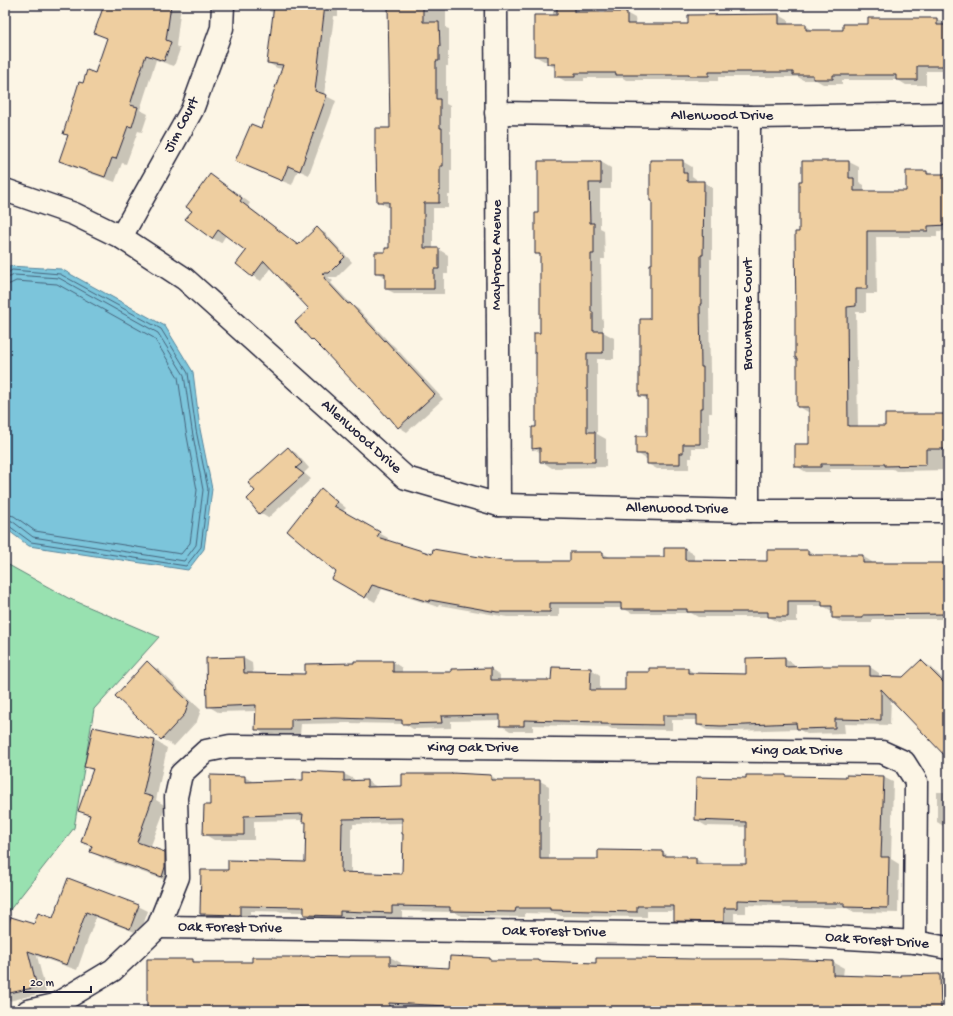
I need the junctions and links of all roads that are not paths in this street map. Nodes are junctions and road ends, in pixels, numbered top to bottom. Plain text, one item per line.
1 (222, 5) edge
2 (496, 5) edge
3 (496, 113) junction
4 (948, 114) edge
5 (749, 117) junction
6 (5, 190) edge
7 (122, 237) junction
8 (499, 505) junction
9 (748, 511) junction
10 (948, 511) edge
11 (158, 927) junction
12 (915, 942) junction
13 (948, 948) edge
14 (28, 1011) edge

1 - 7 street, Jim Court
2 - 3 street, Maybrook Avenue
3 - 5 street, Allenwood Drive
3 - 8 street, Maybrook Avenue
4 - 5 street, Allenwood Drive
5 - 9 street, Brownstone Court
6 - 7 street, Allenwood Drive
7 - 8 street, Allenwood Drive
8 - 9 street, Allenwood Drive
9 - 10 street, Allenwood Drive
11 - 12 street, Oak Forest Drive
11 - 12 street, King Oak Drive
11 - 14 street, King Oak Drive
12 - 13 street, Oak Forest Drive

